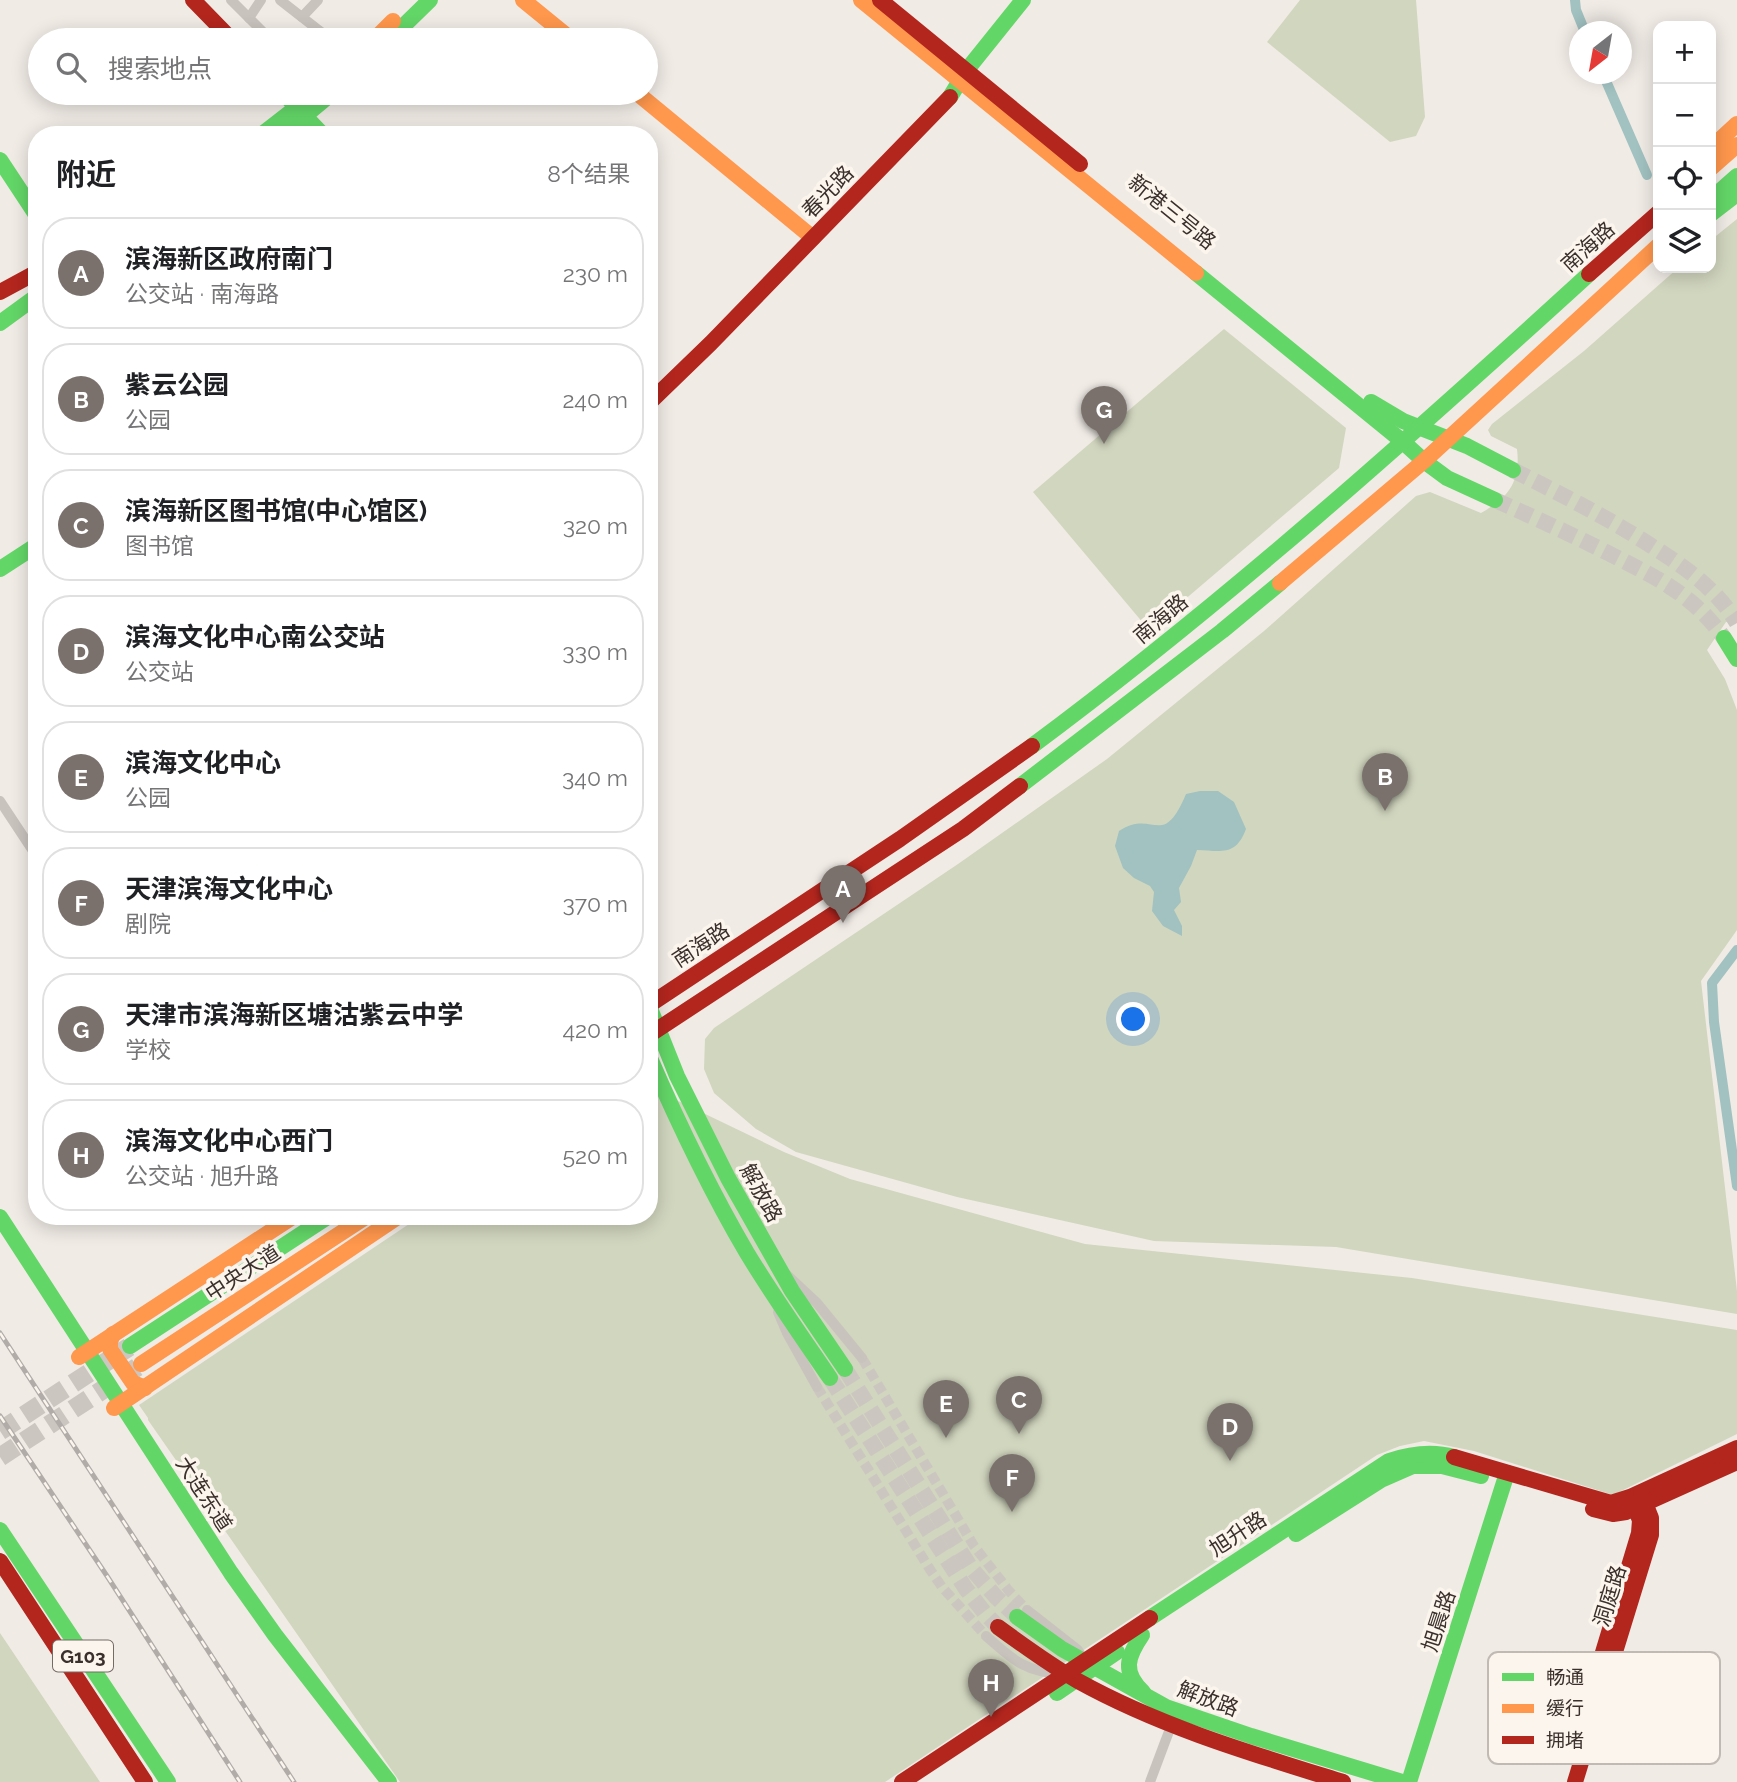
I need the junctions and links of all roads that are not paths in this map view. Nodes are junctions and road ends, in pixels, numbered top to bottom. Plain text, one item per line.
1 (181, 0) edge
2 (193, 0) edge
3 (231, 0) edge
4 (261, 0) edge
5 (280, 0) edge
6 (318, 0) edge
7 (415, 0) edge
8 (430, 0) edge
9 (523, 0) edge
10 (861, 0) edge
11 (880, 0) edge
12 (1014, 0) edge
13 (1023, 0) edge
14 (302, 17) junction
15 (249, 18) junction
16 (208, 28) edge
17 (220, 28) edge
18 (259, 28) edge
19 (316, 28) edge
20 (386, 28) edge
21 (401, 28) edge
22 (557, 28) edge
23 (960, 73) junction
24 (289, 105) edge
25 (306, 105) edge
26 (652, 105) edge
27 (297, 113) junction
28 (1737, 124) edge
29 (276, 126) edge
30 (288, 126) edge
31 (305, 126) edge
32 (312, 126) edge
33 (0, 145) edge
34 (1737, 145) edge
35 (1712, 147) edge
36 (0, 160) edge
37 (1716, 163) edge
38 (1737, 176) edge
39 (28, 187) edge
40 (1737, 194) edge
41 (1716, 195) edge
42 (28, 202) edge
43 (1653, 210) edge
44 (1716, 210) edge
45 (1653, 217) edge
46 (1635, 233) junction
47 (810, 235) junction
48 (1653, 252) edge
49 (28, 277) edge
50 (0, 294) edge
51 (28, 302) edge
52 (0, 320) edge
53 (658, 382) edge
54 (658, 394) edge
55 (1418, 429) junction
56 (1447, 439) junction
57 (1402, 441) junction
58 (1424, 461) junction
59 (1513, 470) tunnel mouth
60 (1495, 500) tunnel mouth
61 (28, 551) edge
62 (28, 563) edge
63 (0, 569) edge
64 (0, 581) edge
65 (1724, 638) tunnel mouth
66 (1737, 659) edge
67 (0, 801) edge
68 (28, 843) edge
69 (658, 999) edge
70 (658, 1028) edge
71 (658, 1039) edge
72 (658, 1075) edge
73 (0, 1217) edge
74 (275, 1225) edge
75 (315, 1225) edge
76 (353, 1225) edge
77 (386, 1225) edge
78 (0, 1234) edge
79 (779, 1267) junction
80 (113, 1334) junction
81 (130, 1346) tunnel mouth
82 (83, 1354) junction
83 (862, 1358) tunnel mouth
84 (141, 1364) tunnel mouth
85 (845, 1368) tunnel mouth
86 (824, 1383) tunnel mouth
87 (145, 1388) junction
88 (117, 1406) junction
89 (1737, 1448) edge
90 (1737, 1462) edge
91 (1506, 1478) junction
92 (1638, 1500) junction
93 (0, 1530) edge
94 (0, 1561) edge
95 (1022, 1614) tunnel mouth
96 (992, 1631) tunnel mouth
97 (1142, 1635) junction
98 (1603, 1652) edge
99 (1615, 1652) edge
100 (1089, 1664) junction
101 (1071, 1677) junction
102 (1150, 1698) junction
103 (1171, 1726) junction
104 (1569, 1764) edge
105 (1581, 1764) edge
106 (145, 1782) edge
107 (168, 1782) edge
108 (376, 1782) edge
109 (389, 1782) edge
110 (902, 1782) edge
111 (920, 1782) edge
112 (1150, 1782) edge
113 (1343, 1782) edge
114 (1402, 1782) edge
115 (1409, 1782) edge
116 (1564, 1782) edge
117 (1575, 1782) edge

1 - 16 main road
2 - 17 main road
3 - 15 street
4 - 15 street
5 - 14 street
6 - 14 street
7 - 20 main road
8 - 21 main road
9 - 22 main road
10 - 23 main road, 新港三号路
11 - 23 main road, 新港三号路
12 - 23 main road, 春光路
13 - 23 main road, 春光路
14 - 19 street
15 - 18 street
23 - 47 main road, 春光路
23 - 55 main road, 新港三号路
23 - 57 main road, 新港三号路
24 - 27 main road
25 - 27 main road
26 - 47 main road
27 - 29 main road
27 - 30 main road
27 - 31 main road
27 - 32 main road
28 - 35 main road
33 - 39 main road
34 - 37 main road
36 - 42 main road
38 - 41 main road
40 - 44 main road
43 - 46 main road
45 - 46 main road, 南海路
46 - 55 main road, 南海路
47 - 53 main road, 春光路
47 - 54 main road, 春光路
48 - 56 main road
49 - 50 main road
51 - 52 main road
55 - 56 main road, 新港三号路
55 - 57 main road, 南海路
56 - 58 main road
56 - 59 main road, 新港三号路
57 - 58 main road, 新港三号路
57 - 69 main road, 南海路
58 - 60 main road, 新港三号路
58 - 70 main road
61 - 63 main road
62 - 64 main road
65 - 66 main road
67 - 68 street
71 - 79 main road, 解放路
72 - 86 main road, 解放路
73 - 82 main road, 大连东道
74 - 80 main road
75 - 81 main road, 中央大道
76 - 84 main road, 中央大道
77 - 87 main road
78 - 82 main road, 大连东道
79 - 83 street
79 - 85 main road, 解放路
80 - 82 main road
80 - 87 main road
82 - 88 main road, 大连东道
87 - 88 main road
88 - 108 main road, 大连东道
88 - 109 main road, 大连东道
89 - 92 main road
90 - 92 main road
91 - 92 main road, 旭升路
91 - 97 main road, 旭升路
91 - 100 main road, 旭升路
91 - 115 main road, 旭晨路
92 - 98 main road
92 - 99 main road, 洞庭路
93 - 107 main road, G103
94 - 106 main road, G103
95 - 100 main road, 解放路
96 - 101 main road, 解放路
97 - 100 main road, 旭升路
97 - 102 main road
100 - 101 main road, 旭升路
100 - 102 main road, 解放路
101 - 103 main road, 解放路
101 - 110 main road, 旭升路
101 - 111 main road, 旭升路
102 - 114 main road, 解放路
103 - 112 street
103 - 113 main road, 解放路
104 - 116 main road
105 - 117 main road, 洞庭路

